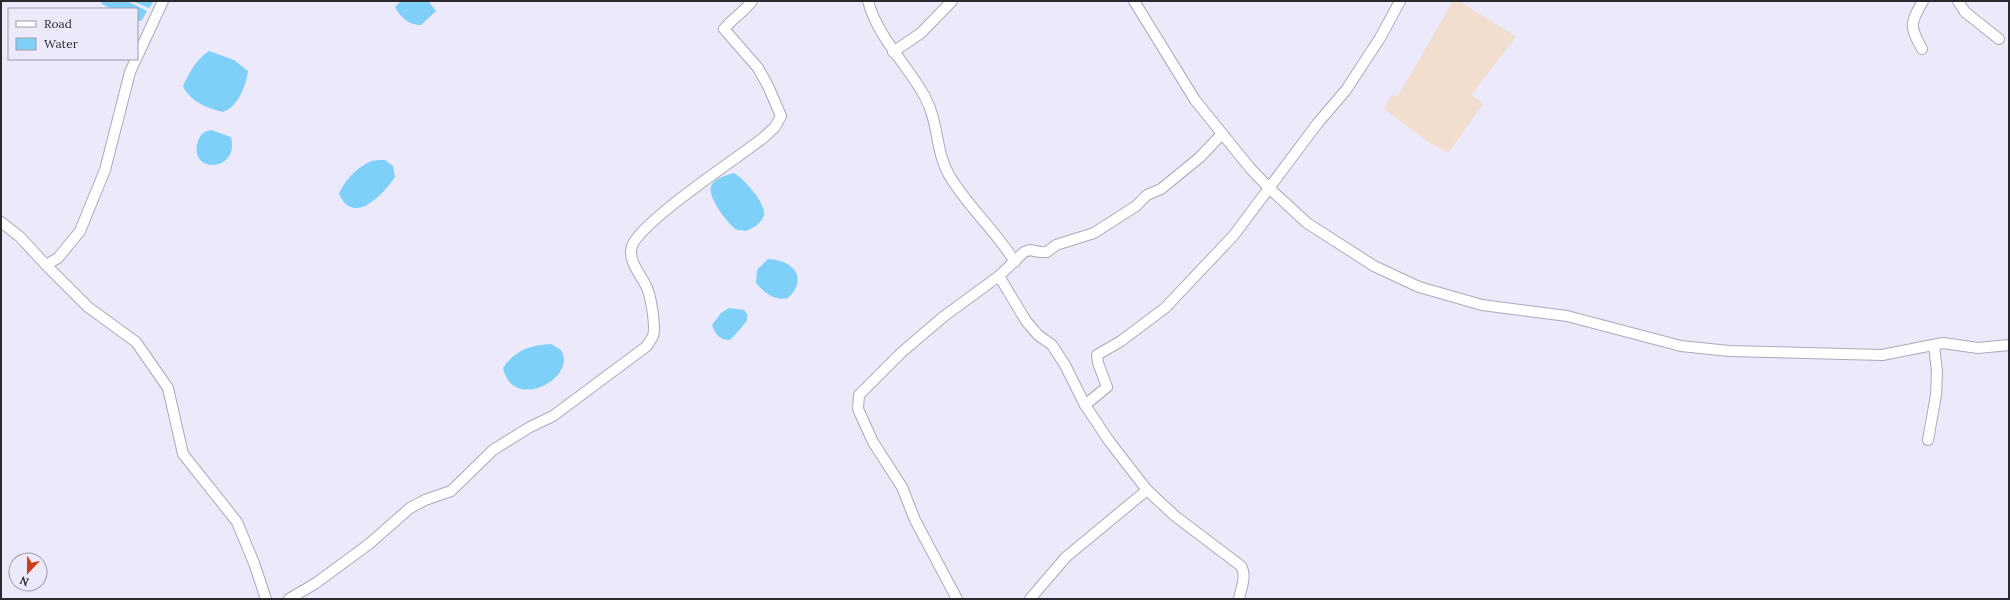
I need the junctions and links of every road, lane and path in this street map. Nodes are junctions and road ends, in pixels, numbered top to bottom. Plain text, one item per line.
1 (163, 1) edge
2 (752, 1) edge
3 (868, 1) edge
4 (952, 1) edge
5 (1134, 1) edge
6 (1400, 1) edge
7 (1923, 1) edge
8 (1958, 1) edge
9 (1999, 39) dead end
10 (1922, 49) dead end
11 (893, 52) junction
12 (138, 54) edge
13 (135, 60) edge
14 (1222, 134) junction
15 (1269, 188) junction
16 (1, 222) edge
17 (1015, 262) junction
18 (46, 265) junction
19 (999, 276) junction
20 (1934, 345) junction
21 (2009, 345) edge
22 (1085, 405) junction
23 (1928, 440) dead end
24 (1147, 490) junction
25 (266, 599) edge
26 (289, 599) edge
27 (957, 599) edge
28 (1030, 599) edge
29 (1239, 599) edge

1 - 12 street
2 - 26 street
3 - 11 street
4 - 11 street
5 - 14 street
6 - 15 street
7 - 10 street
8 - 9 street
11 - 17 street
13 - 18 street
14 - 15 street
14 - 17 street
15 - 20 street
15 - 22 street
16 - 18 street
17 - 19 street
18 - 25 street
19 - 22 street
19 - 27 street
20 - 21 street
20 - 23 street
22 - 24 street
24 - 28 street
24 - 29 street

